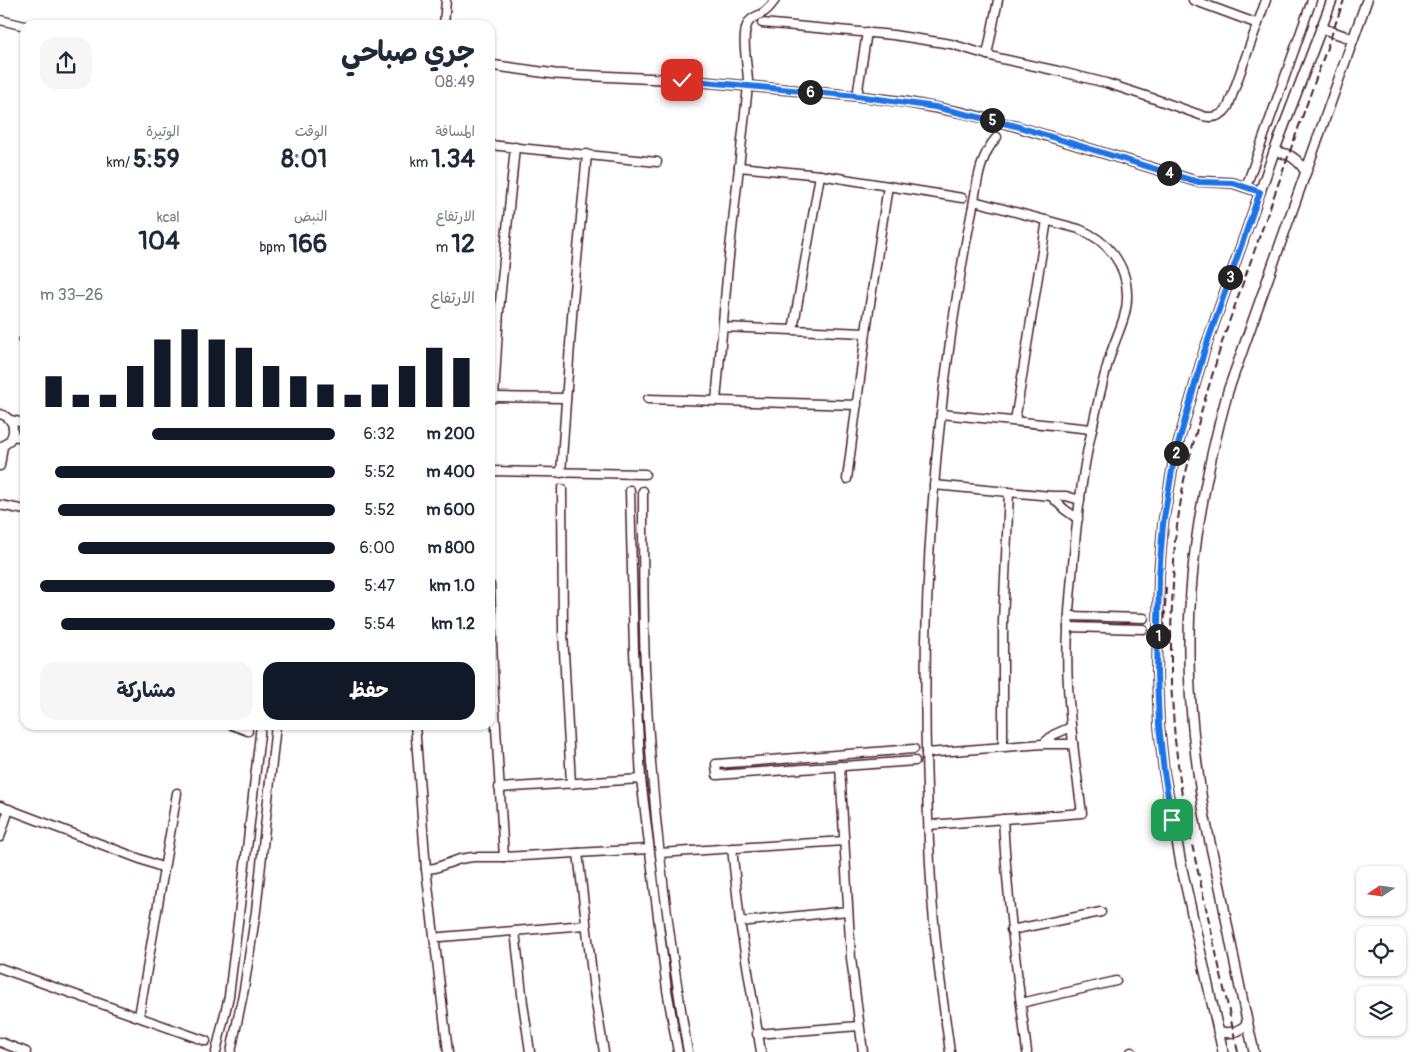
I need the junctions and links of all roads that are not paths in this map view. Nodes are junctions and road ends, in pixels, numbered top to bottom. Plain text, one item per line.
1 (446, 0) edge
2 (775, 0) edge
3 (998, 0) edge
4 (1193, 0) edge
5 (1266, 0) edge
6 (1312, 0) edge
7 (1332, 0) edge
8 (1367, 0) edge
9 (0, 20) edge
10 (444, 20) edge
11 (762, 23) dead end
12 (1258, 24) junction
13 (20, 25) edge
14 (1321, 28) junction
15 (867, 32) junction
16 (1353, 39) junction
17 (987, 54) junction
18 (495, 66) edge
19 (748, 86) junction
20 (857, 96) junction
21 (997, 137) dead end
22 (495, 145) edge
23 (515, 147) junction
24 (1274, 152) junction
25 (587, 154) junction
26 (657, 162) dead end
27 (739, 167) junction
28 (1306, 172) junction
29 (820, 175) junction
30 (888, 186) junction
31 (1246, 187) junction
32 (1260, 192) junction
33 (962, 198) dead end
34 (974, 201) junction
35 (1047, 220) junction
36 (723, 327) junction
37 (793, 330) junction
38 (866, 333) junction
39 (495, 360) edge
40 (495, 397) edge
41 (566, 398) junction
42 (648, 399) dead end
43 (716, 401) junction
44 (857, 405) junction
45 (0, 414) edge
46 (941, 414) junction
47 (10, 420) junction
48 (20, 421) edge
49 (1015, 421) junction
50 (1092, 429) junction
51 (12, 436) junction
52 (20, 437) edge
53 (2, 446) edge
54 (0, 466) edge
55 (495, 471) edge
56 (561, 473) junction
57 (645, 474) dead end
58 (847, 479) dead end
59 (934, 485) junction
60 (562, 489) dead end
61 (630, 490) dead end
62 (643, 491) dead end
63 (1009, 492) junction
64 (1051, 496) junction
65 (1080, 500) junction
66 (0, 505) edge
67 (20, 509) edge
68 (1078, 519) junction
69 (631, 525) junction
70 (643, 525) junction
71 (1069, 616) junction
72 (1144, 618) dead end
73 (1068, 627) junction
74 (1143, 629) dead end
75 (495, 721) edge
76 (1071, 727) junction
77 (260, 730) edge
78 (275, 730) edge
79 (414, 730) edge
80 (1043, 744) junction
81 (1073, 744) junction
82 (1003, 747) junction
83 (914, 749) dead end
84 (878, 752) junction
85 (926, 753) junction
86 (915, 761) dead end
87 (879, 764) junction
88 (840, 766) junction
89 (641, 779) junction
90 (571, 784) junction
91 (499, 788) junction
92 (177, 793) dead end
93 (0, 806) edge
94 (9, 809) junction
95 (1003, 819) junction
96 (929, 825) junction
97 (0, 837) edge
98 (844, 841) junction
99 (732, 848) junction
100 (649, 849) junction
101 (578, 853) junction
102 (660, 853) junction
103 (504, 857) junction
104 (164, 868) junction
105 (426, 869) junction
106 (848, 912) junction
107 (1101, 912) dead end
108 (740, 922) junction
109 (585, 925) junction
110 (1011, 930) junction
111 (515, 931) junction
112 (236, 934) junction
113 (252, 935) junction
114 (441, 937) dead end
115 (234, 948) junction
116 (250, 953) junction
117 (0, 968) edge
118 (1116, 982) dead end
119 (1021, 1003) junction
120 (139, 1016) junction
121 (1247, 1024) junction
122 (859, 1026) junction
123 (1218, 1031) junction
124 (757, 1034) junction
125 (206, 1041) dead end
126 (0, 1042) edge
127 (26, 1052) edge
128 (216, 1052) edge
129 (231, 1052) edge
130 (448, 1052) edge
131 (530, 1052) edge
132 (604, 1052) edge
133 (678, 1052) edge
134 (688, 1052) edge
135 (760, 1052) edge
136 (863, 1052) edge
137 (950, 1052) edge
138 (1027, 1052) edge
139 (1223, 1052) edge
140 (1254, 1052) edge

1 - 10 street
2 - 19 street
3 - 17 street
4 - 12 street
5 - 12 street
6 - 31 street
7 - 14 main road
8 - 16 main road
9 - 13 street
11 - 15 street
12 - 17 street
14 - 16 main road
14 - 24 main road
15 - 17 street
15 - 20 street
16 - 28 main road
18 - 19 main road
19 - 20 main road
19 - 27 street
20 - 31 main road
21 - 34 street
22 - 23 street
23 - 25 street
23 - 39 street
24 - 28 main road
24 - 32 main road
25 - 26 street
25 - 41 street
27 - 29 street
27 - 36 street
28 - 121 main road
29 - 30 street
29 - 37 street
30 - 33 street
30 - 38 street
31 - 32 main road
32 - 123 main road
34 - 35 street
34 - 46 street
35 - 49 street
35 - 50 street
36 - 37 street
36 - 43 street
37 - 38 street
38 - 44 street
40 - 41 street
41 - 56 street
42 - 43 street
43 - 44 street
44 - 58 street
45 - 47 street
46 - 49 street
46 - 59 street
47 - 48 street
47 - 51 street
49 - 50 street
50 - 65 street
51 - 52 street
51 - 53 street
53 - 54 street
55 - 56 street
56 - 57 street
59 - 63 street
59 - 85 street
60 - 90 street
61 - 69 street
62 - 70 street
63 - 64 street
63 - 82 street
64 - 65 street
64 - 68 street
65 - 68 street
66 - 67 street
68 - 71 street
69 - 70 street
69 - 89 street
70 - 102 street
71 - 72 street
71 - 73 street
73 - 74 street
73 - 76 street
75 - 91 street
76 - 80 street
76 - 81 street
77 - 112 street
78 - 113 street
79 - 105 street
80 - 81 street
80 - 82 street
81 - 95 street
82 - 85 street
83 - 84 street
84 - 87 street
84 - 88 street
85 - 96 street
86 - 87 street
87 - 88 street
88 - 98 street
89 - 90 street
89 - 100 street
90 - 91 street
91 - 103 street
92 - 104 street
93 - 94 street
94 - 97 street
94 - 104 street
95 - 96 street
95 - 110 street
96 - 137 street
98 - 99 street
98 - 106 street
99 - 102 street
99 - 108 street
100 - 101 street
100 - 133 street
101 - 103 street
101 - 109 street
102 - 134 street
103 - 105 street
104 - 120 street
105 - 130 street
106 - 108 street
106 - 122 street
107 - 110 street
108 - 124 street
109 - 111 street
109 - 132 street
110 - 119 street
111 - 114 street
111 - 131 street
112 - 113 street
112 - 115 street
113 - 116 street
115 - 116 street
115 - 128 street
116 - 129 street
117 - 120 street
118 - 119 street
119 - 138 street
120 - 125 street
121 - 123 main road
121 - 140 main road
122 - 124 street
122 - 136 street
123 - 139 main road
124 - 135 street
126 - 127 street

